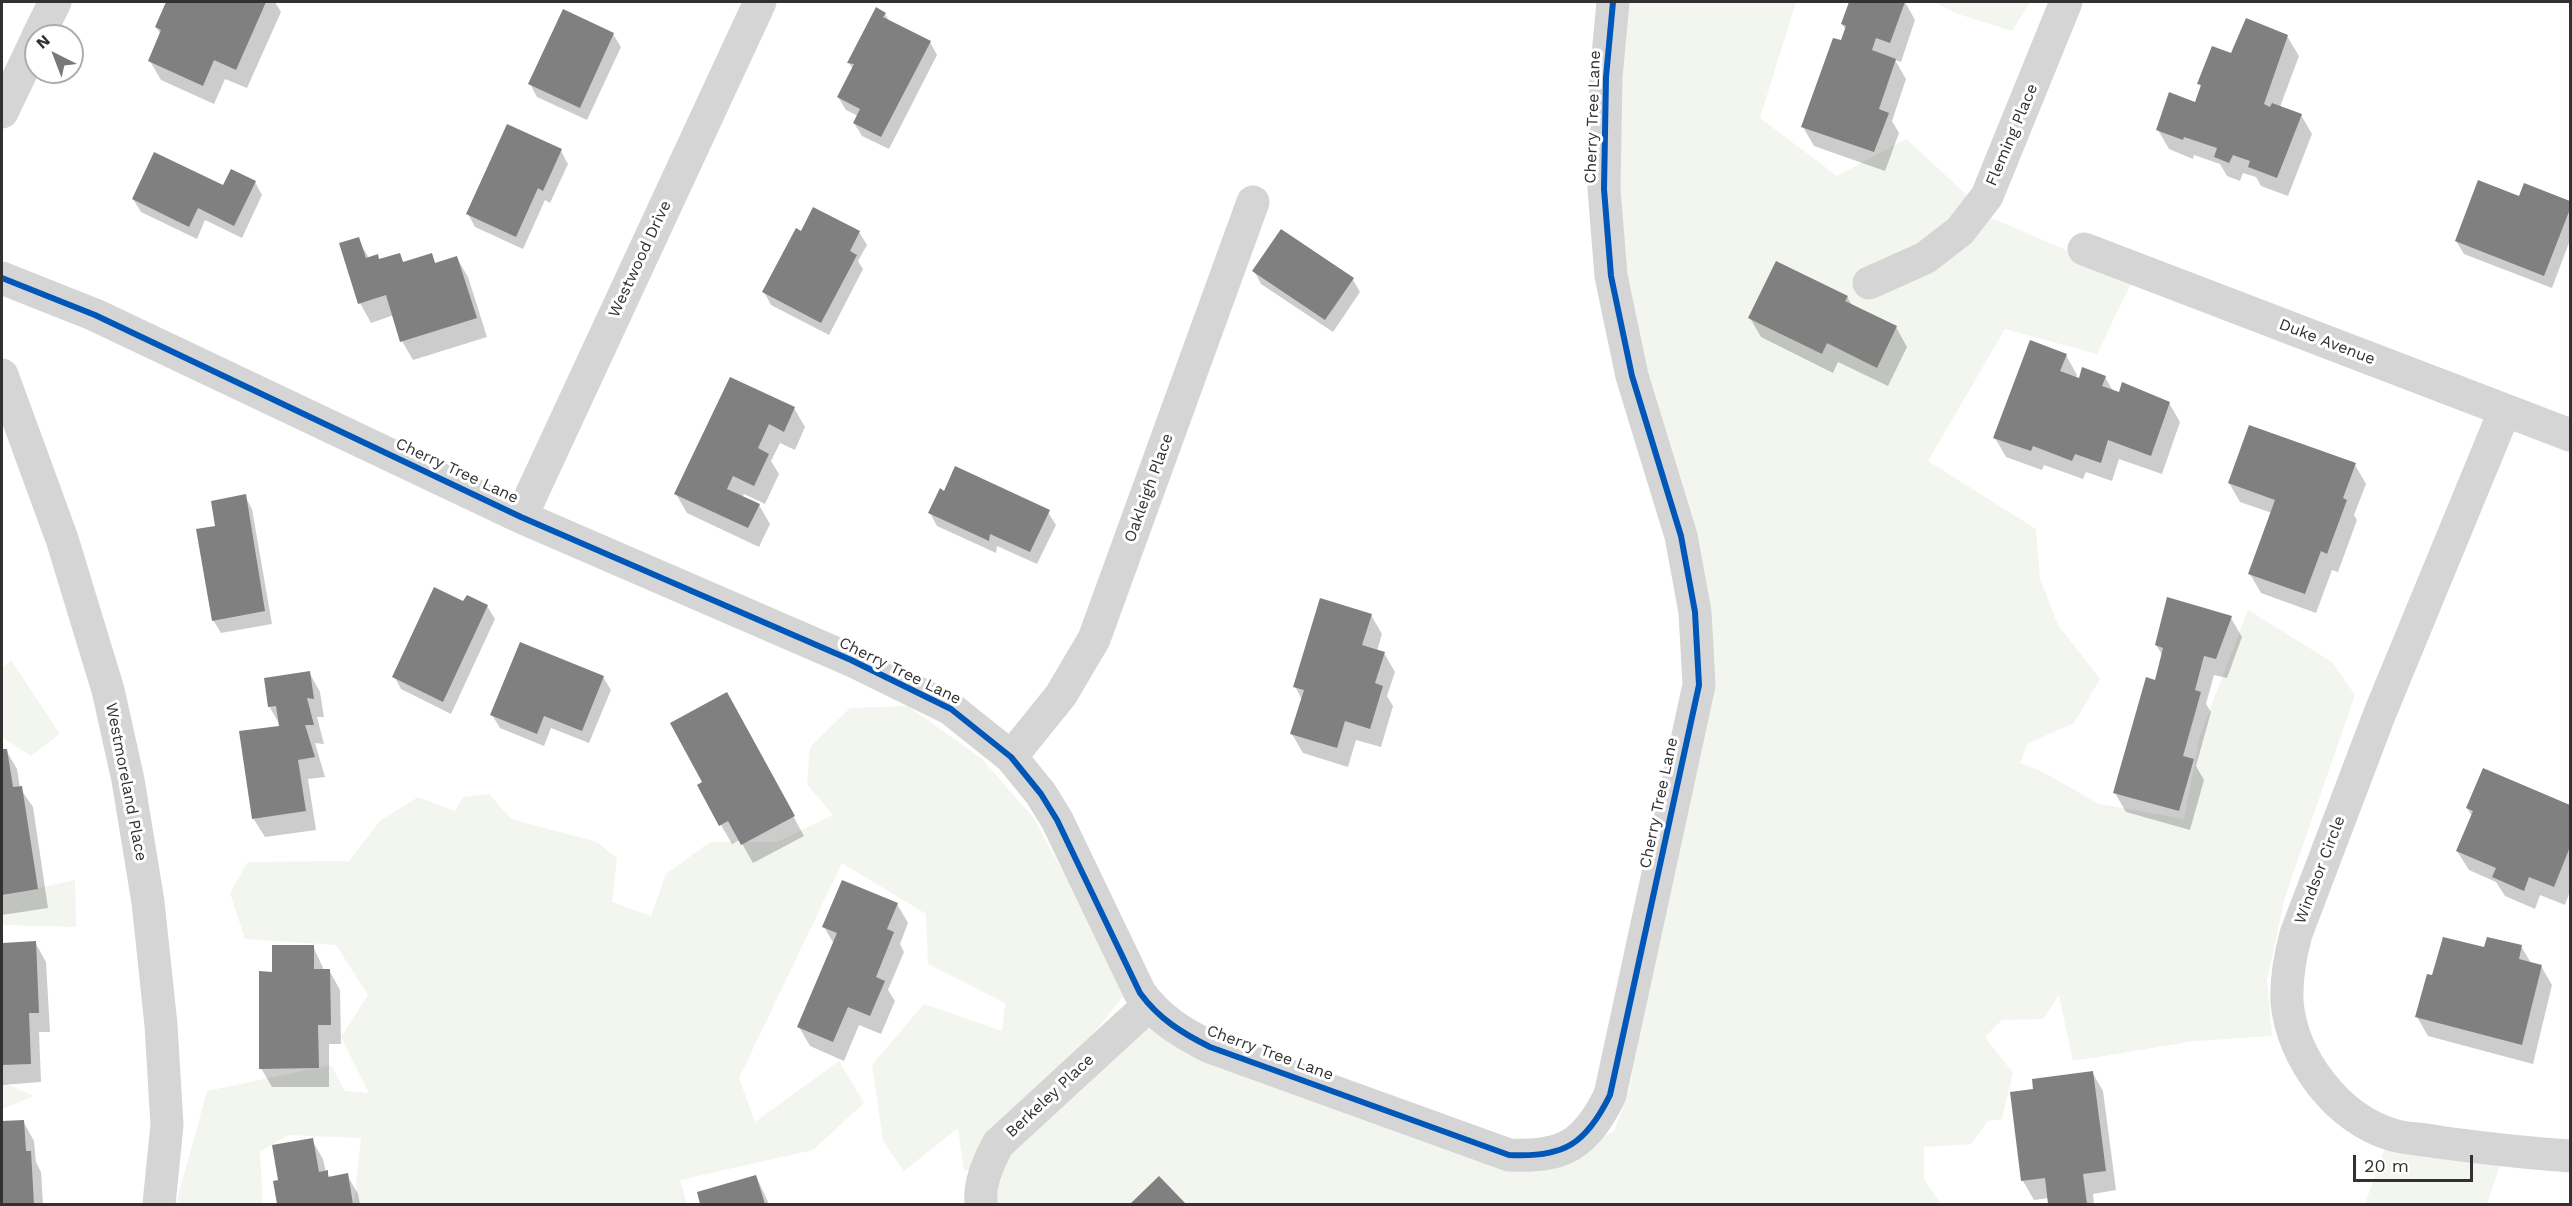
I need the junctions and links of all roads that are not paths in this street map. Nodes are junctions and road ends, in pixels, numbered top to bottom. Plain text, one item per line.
1 (55, 2) edge
2 (760, 2) edge
3 (1613, 2) edge
4 (2066, 2) edge
5 (44, 24) edge
6 (24, 66) edge
7 (2, 112) edge
8 (1253, 202) dead end
9 (2084, 249) dead end
10 (2, 278) edge
11 (1869, 283) dead end
12 (2, 375) edge
13 (2505, 410) junction
14 (2571, 435) edge
15 (521, 517) junction
16 (1011, 757) junction
17 (1149, 1005) junction
18 (2571, 1156) edge
19 (159, 1204) edge
20 (981, 1204) edge

1 - 5 street
2 - 15 street, Westwood Drive
3 - 17 street, Cherry Tree Lane
4 - 11 street, Fleming Place
6 - 7 street
8 - 16 street, Oakleigh Place
9 - 13 street, Duke Avenue
10 - 15 street, Cherry Tree Lane
12 - 19 street, Westmoreland Place
13 - 14 street, Duke Avenue
13 - 18 street, Windsor Circle
15 - 16 street, Cherry Tree Lane
16 - 17 street, Cherry Tree Lane
17 - 20 street, Berkeley Place

